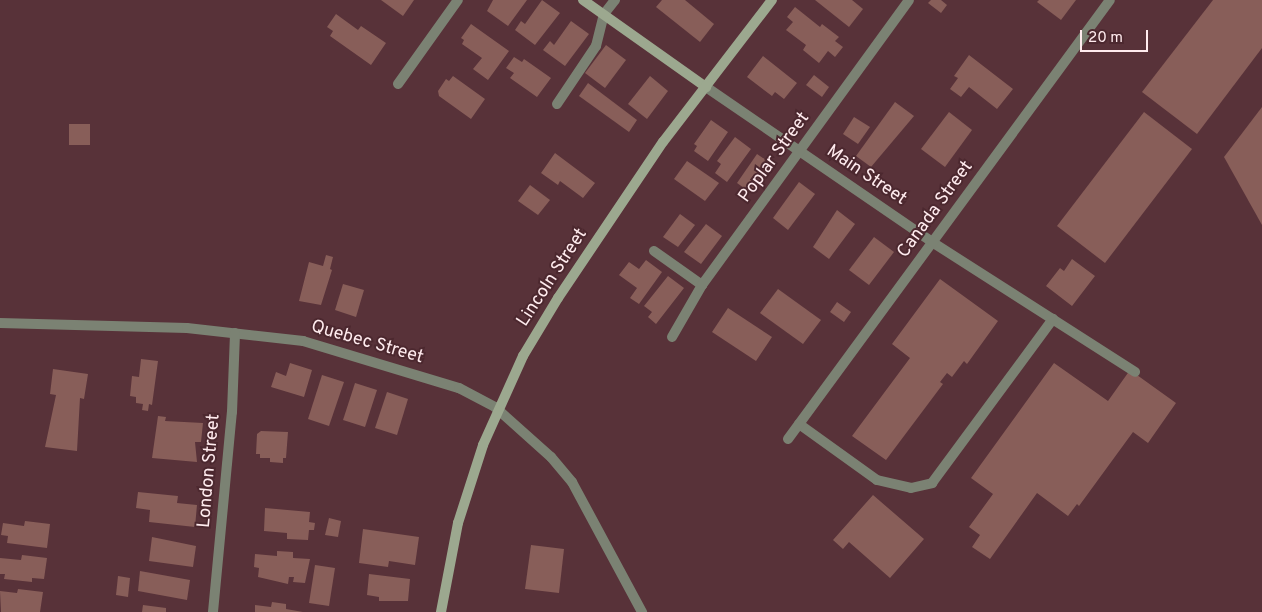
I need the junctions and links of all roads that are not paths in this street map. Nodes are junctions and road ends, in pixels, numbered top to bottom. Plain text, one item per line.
1 (458, 0) edge
2 (583, 0) edge
3 (614, 0) edge
4 (772, 0) edge
5 (909, 0) edge
6 (1110, 0) edge
7 (604, 14) junction
8 (398, 84) dead end
9 (706, 86) junction
10 (557, 104) dead end
11 (801, 152) junction
12 (932, 242) junction
13 (654, 251) dead end
14 (702, 285) junction
15 (1053, 319) junction
16 (0, 322) edge
17 (235, 333) junction
18 (672, 337) dead end
19 (1135, 372) dead end
20 (799, 424) junction
21 (788, 439) dead end
22 (212, 612) edge
23 (441, 612) edge
24 (642, 612) edge

1 - 8 street
2 - 7 street, Main Street
3 - 7 street
4 - 9 street, Lincoln Street
5 - 11 street, Poplar Street
6 - 12 street, Canada Street
7 - 9 street, Main Street
7 - 10 street
9 - 11 street, Main Street
9 - 23 street, Lincoln Street, bridge
11 - 12 street, Main Street
11 - 14 street, Poplar Street
12 - 15 street, Main Street
12 - 20 street, Canada Street
13 - 14 street
14 - 18 street, Poplar Street
15 - 19 street, Main Street
15 - 20 street
16 - 17 street, Quebec Street
17 - 22 street, London Street
17 - 24 street, Quebec Street
20 - 21 street, Canada Street

